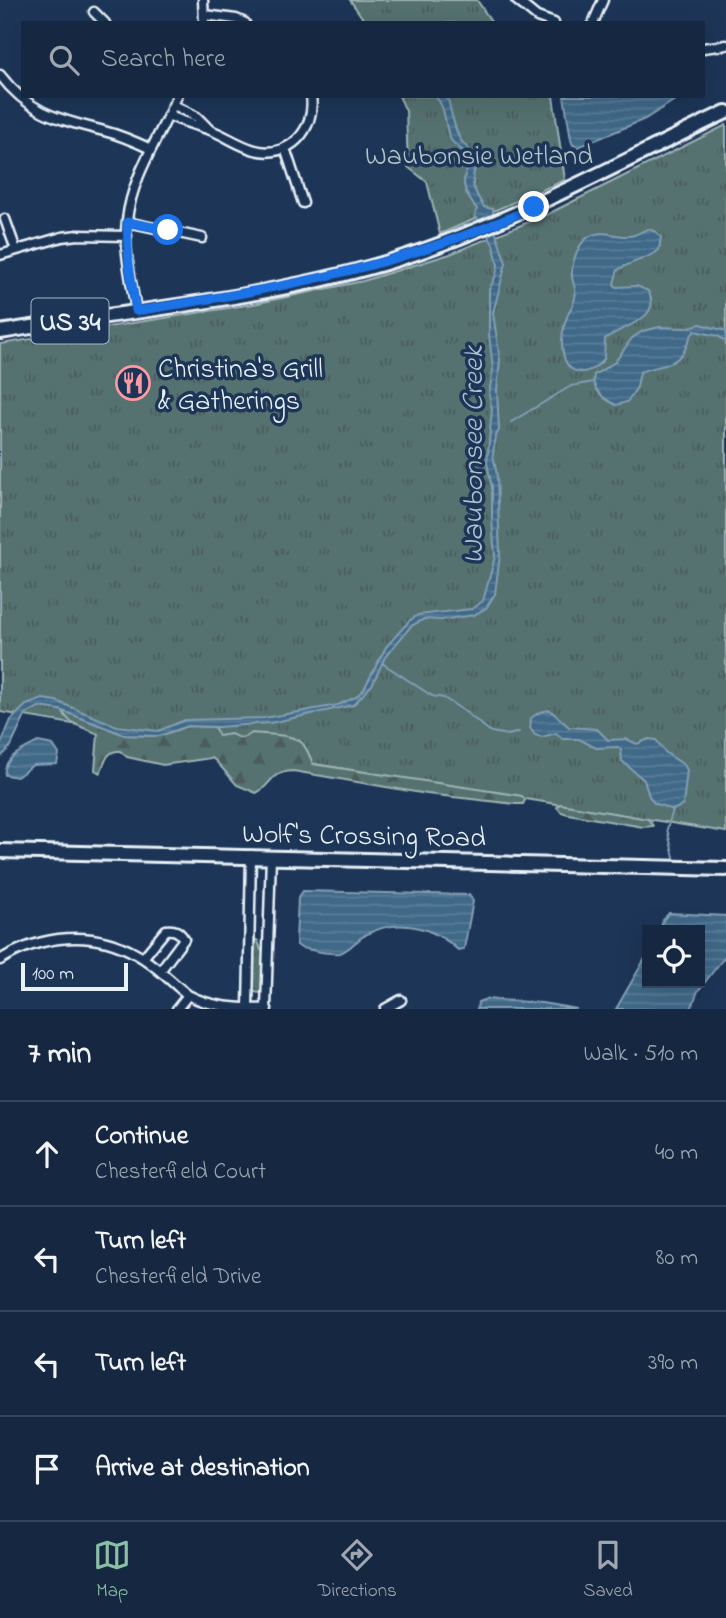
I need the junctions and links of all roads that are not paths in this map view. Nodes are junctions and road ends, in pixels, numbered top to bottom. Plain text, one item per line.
1 (203, 0) edge
2 (516, 0) edge
3 (603, 0) edge
4 (94, 12) dead end
5 (205, 19) edge
6 (102, 21) edge
7 (240, 21) edge
8 (548, 21) edge
9 (594, 21) edge
10 (726, 45) edge
11 (705, 48) edge
12 (1, 80) edge
13 (311, 98) edge
14 (176, 100) edge
15 (726, 112) edge
16 (168, 116) junction
17 (209, 130) junction
18 (285, 148) junction
19 (151, 149) junction
20 (303, 202) dead end
21 (5, 219) dead end
22 (127, 222) junction
23 (127, 236) junction
24 (202, 238) dead end
25 (16, 250) junction
26 (0, 255) edge
27 (136, 311) junction
28 (0, 332) edge
29 (0, 850) edge
30 (251, 855) junction
31 (271, 856) junction
32 (726, 869) edge
33 (2, 955) edge
34 (143, 958) junction
35 (160, 971) junction
36 (188, 995) junction
37 (401, 1000) dead end
38 (177, 1009) edge
39 (248, 1009) edge
40 (266, 1009) edge
41 (385, 1009) edge

1 - 5 street
2 - 8 street
3 - 9 street
4 - 6 street
5 - 7 street
10 - 11 street
12 - 19 street
13 - 18 street
14 - 16 street
14 - 17 street
15 - 27 main road, US 34
16 - 17 street
16 - 19 street
17 - 18 street
18 - 20 street
19 - 22 street
21 - 25 street
22 - 23 street
22 - 24 street
23 - 25 street
23 - 27 street
25 - 26 street
27 - 28 main road, US 34
29 - 30 main road, Wolf's Crossing Road
30 - 31 main road, Wolf's Crossing Road
30 - 39 street
31 - 32 main road, Wolf's Crossing Road
31 - 40 street
33 - 34 street
34 - 35 street
34 - 35 street
35 - 36 street
36 - 38 street
36 - 39 street
37 - 41 street
39 - 40 street

